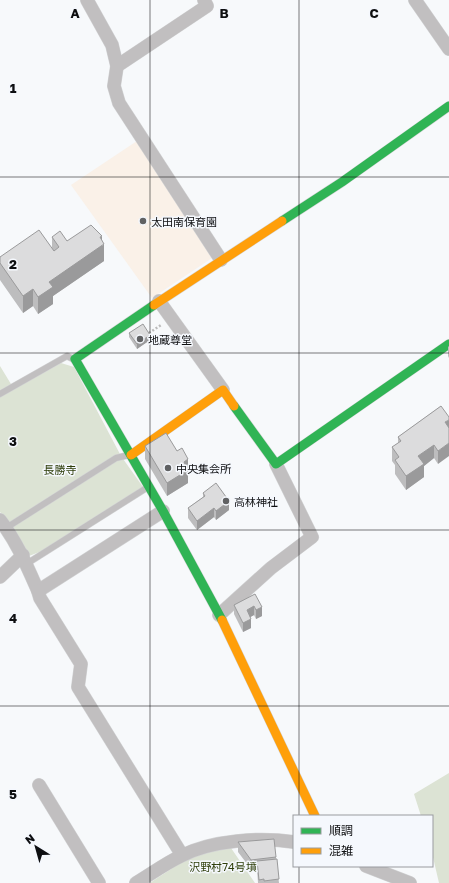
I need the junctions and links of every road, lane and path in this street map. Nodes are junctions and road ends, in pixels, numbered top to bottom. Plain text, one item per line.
1 (87, 0) edge
2 (204, 0) edge
3 (415, 0) edge
4 (449, 49) edge
5 (117, 66) junction
6 (449, 106) edge
7 (221, 260) junction
8 (159, 301) junction
9 (449, 344) edge
10 (74, 359) junction
11 (223, 390) junction
12 (0, 394) edge
13 (131, 455) junction
14 (276, 464) junction
15 (149, 486) junction
16 (163, 511) junction
17 (3, 524) edge
18 (25, 561) junction
19 (0, 577) edge
20 (38, 591) junction
21 (219, 615) junction
22 (39, 785) dead end
23 (315, 815) edge
24 (293, 842) edge
25 (182, 855) junction
26 (369, 867) edge
27 (99, 883) edge
28 (136, 883) edge
29 (410, 883) edge

1 - 5 street
2 - 5 street
3 - 4 street
5 - 7 street
6 - 7 street
7 - 8 street
8 - 10 street
8 - 11 street
9 - 14 street
10 - 12 lane
10 - 13 street
11 - 13 street
11 - 14 street
13 - 15 street
13 - 17 lane
14 - 21 street
15 - 16 street
15 - 18 lane
16 - 20 street
16 - 21 street
17 - 18 street
18 - 19 street
18 - 20 street
20 - 25 street
21 - 23 street
22 - 27 street
24 - 25 street
25 - 28 street
26 - 29 street

